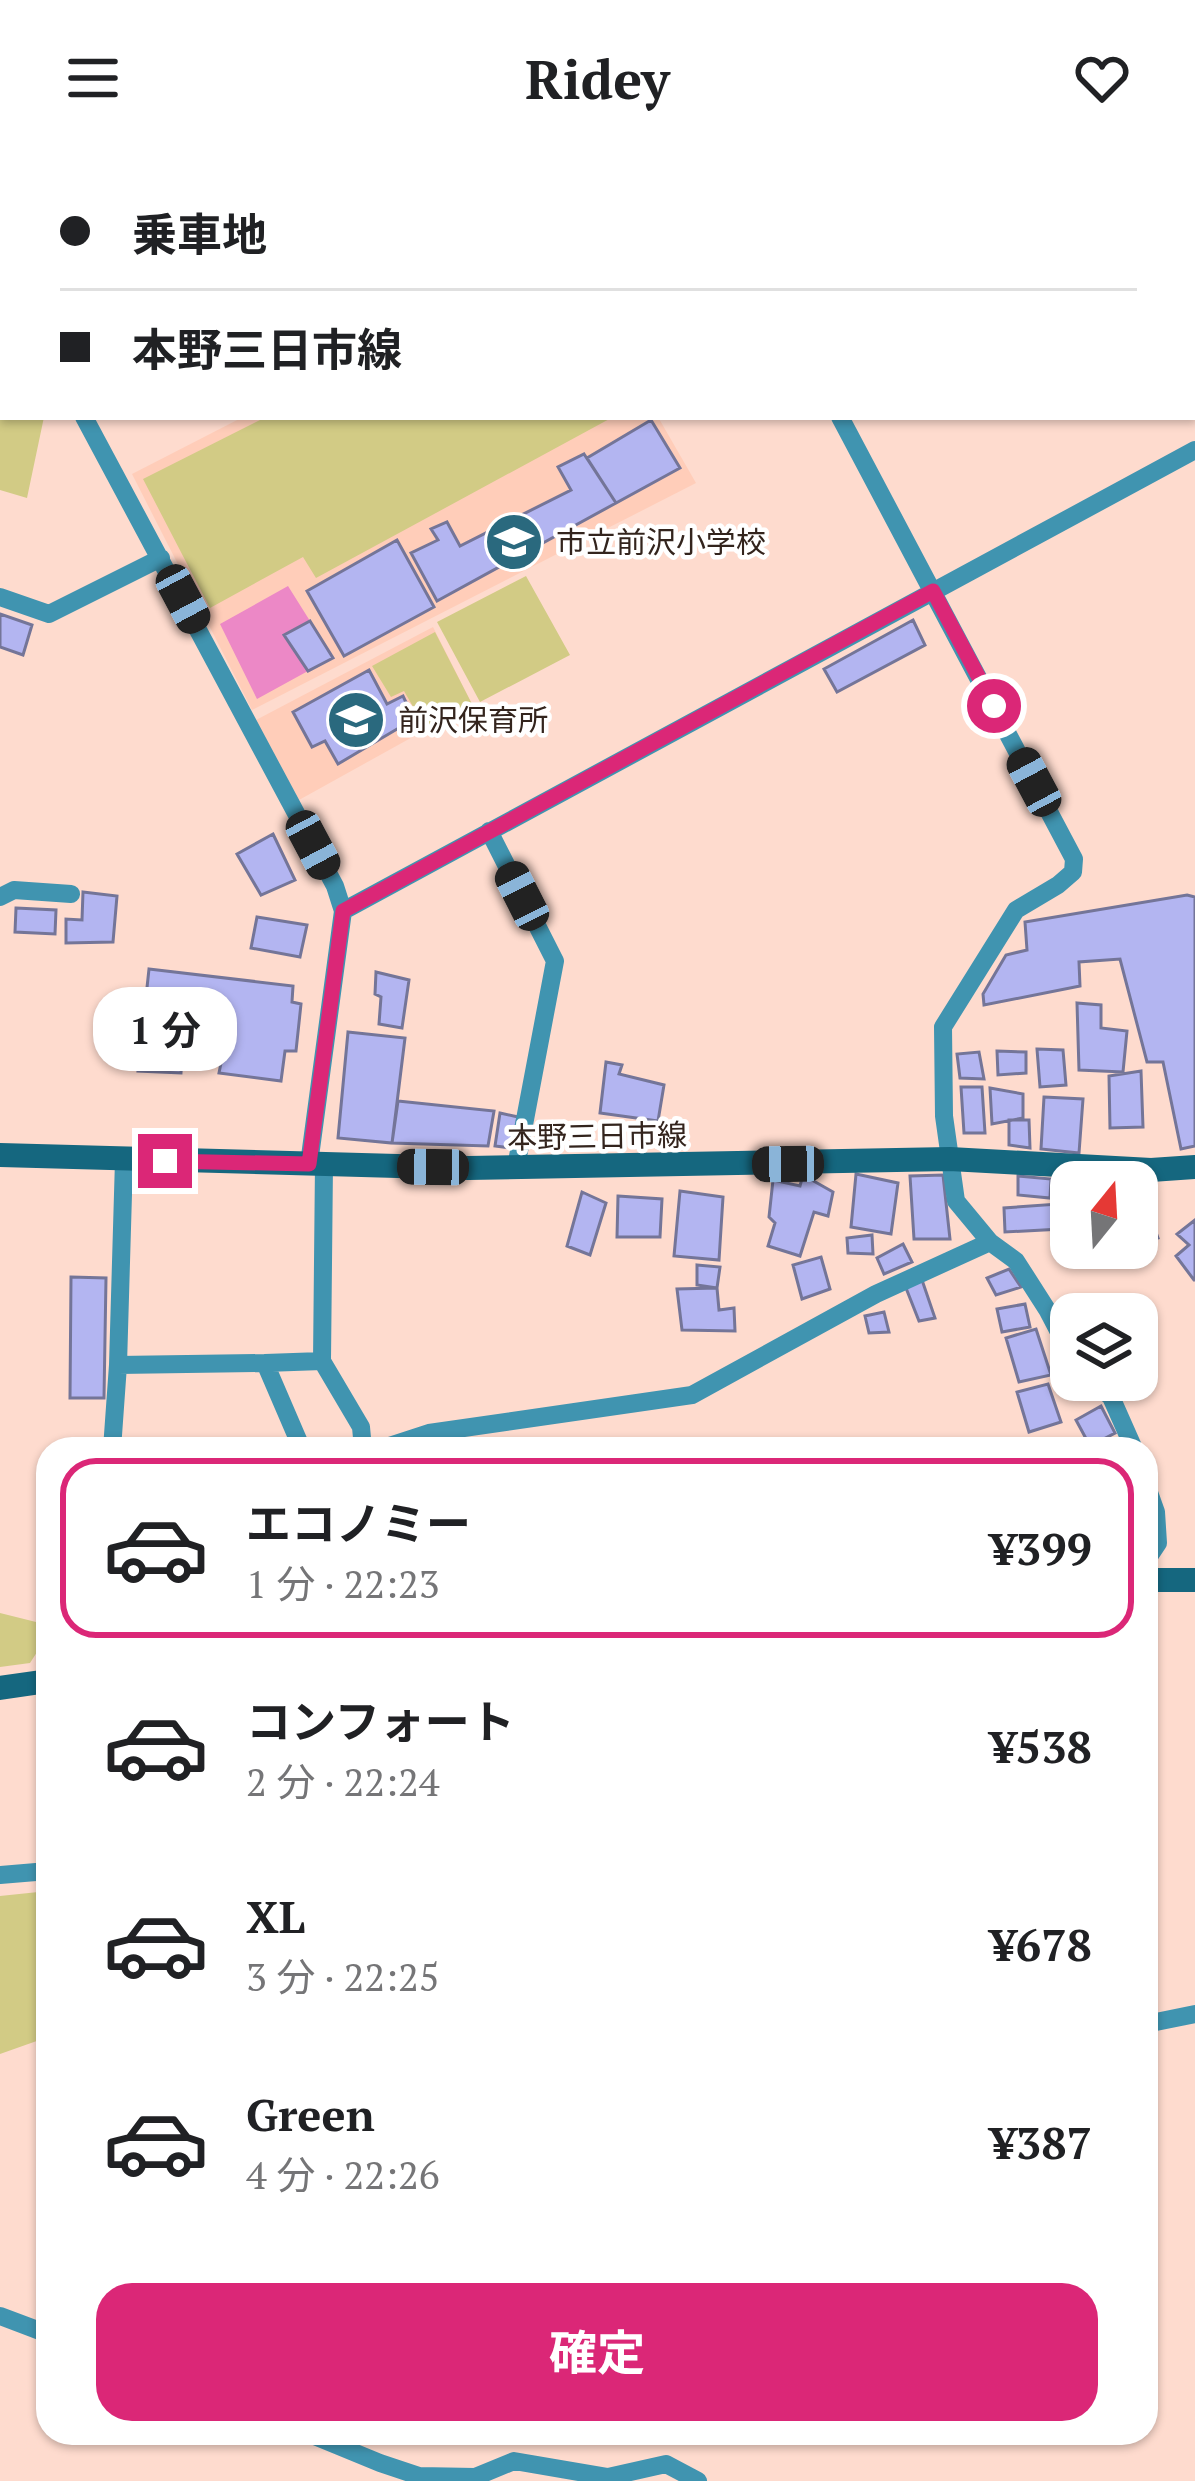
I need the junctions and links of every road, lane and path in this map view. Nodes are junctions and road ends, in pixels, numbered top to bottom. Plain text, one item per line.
1 (86, 420) edge
2 (842, 420) edge
3 (1195, 450) edge
4 (161, 558) junction
5 (933, 591) junction
6 (0, 597) edge
7 (489, 831) junction
8 (71, 894) dead end
9 (0, 897) edge
10 (343, 911) junction
11 (0, 1155) edge
12 (124, 1160) junction
13 (950, 1160) junction
14 (317, 1164) junction
15 (516, 1167) junction
16 (1195, 1167) edge
17 (990, 1242) junction
18 (1050, 1315) edge
19 (322, 1360) junction
20 (265, 1363) junction
21 (118, 1365) junction
22 (1113, 1401) edge
23 (113, 1437) edge
24 (297, 1437) edge
25 (362, 1437) edge
26 (417, 1437) edge
27 (1129, 1437) edge
28 (1158, 1580) edge
29 (1195, 1580) edge
30 (36, 1683) edge
31 (0, 1688) edge
32 (36, 1871) edge
33 (0, 1875) edge
34 (1195, 2014) edge
35 (1158, 2022) edge
36 (0, 2316) edge
37 (36, 2330) edge
38 (338, 2445) edge
39 (698, 2481) edge

1 - 4 street
2 - 5 street
3 - 5 street
4 - 6 street
4 - 10 street
5 - 7 street
5 - 13 street
7 - 10 street
7 - 15 street
8 - 9 street
10 - 14 street
11 - 12 main road, 本野三日市線
12 - 14 main road, 本野三日市線
12 - 21 street
13 - 15 main road, 本野三日市線
13 - 16 main road, 本野三日市線
13 - 17 street
14 - 15 main road, 本野三日市線
14 - 19 street
17 - 18 street
17 - 26 street
19 - 20 street
19 - 25 street
20 - 21 street
20 - 24 street
21 - 23 street
22 - 27 street
28 - 29 main road
30 - 31 main road
32 - 33 street
34 - 35 street
36 - 37 street
38 - 39 street

